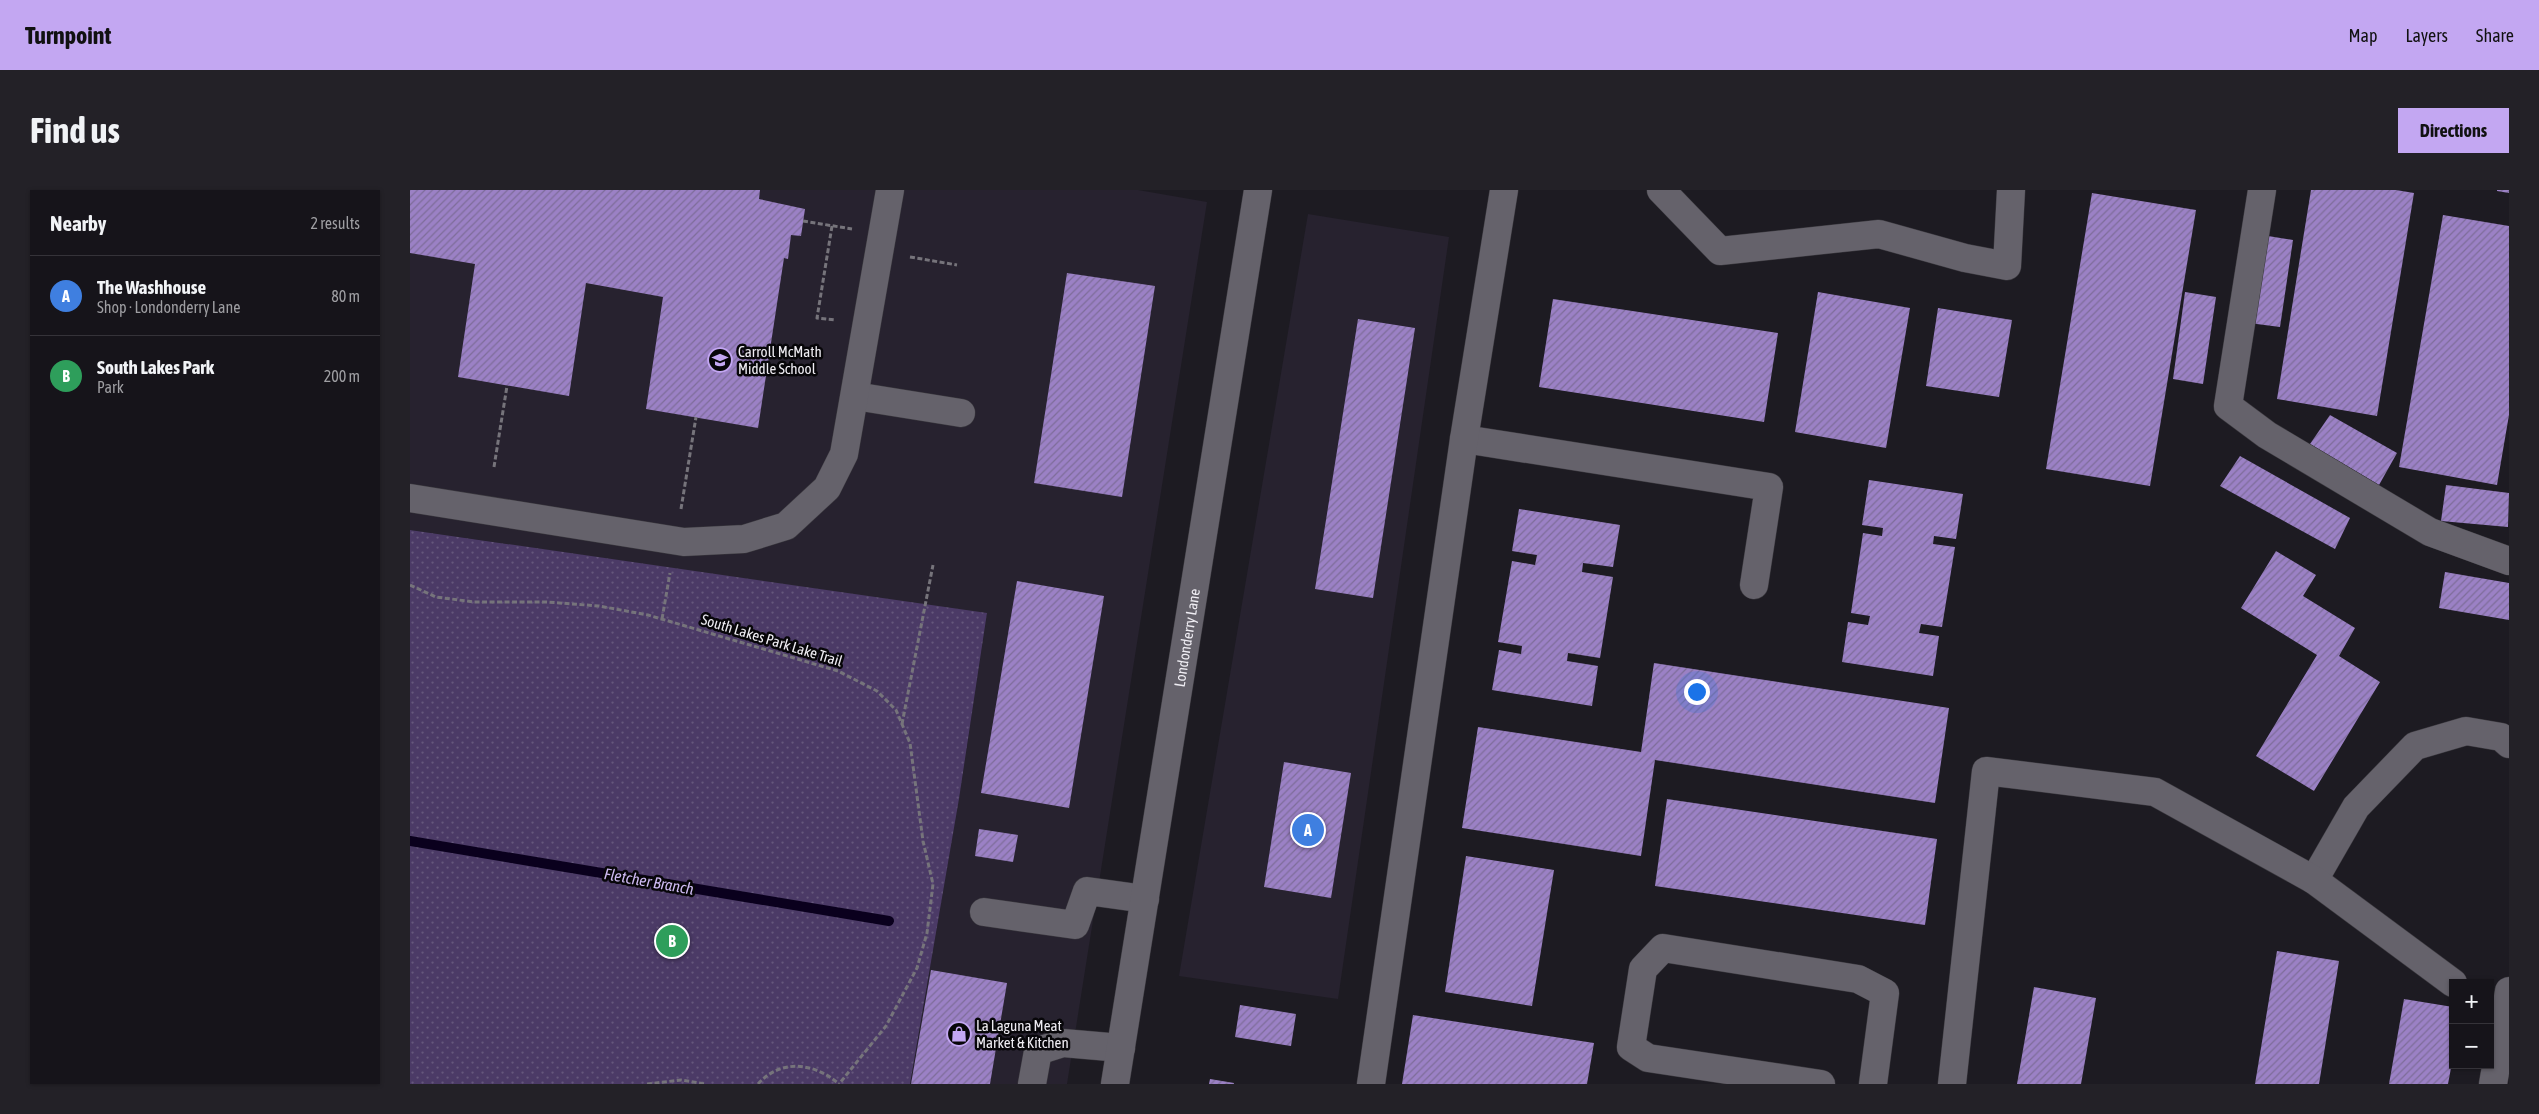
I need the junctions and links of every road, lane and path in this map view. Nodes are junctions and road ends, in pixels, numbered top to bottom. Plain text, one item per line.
1 (890, 190) edge
2 (1258, 190) edge
3 (1504, 190) edge
4 (1661, 190) edge
5 (2011, 190) edge
6 (2262, 190) edge
7 (803, 221) dead end
8 (832, 226) junction
9 (848, 228) dead end
10 (905, 256) dead end
11 (957, 265) dead end
12 (840, 321) dead end
13 (508, 386) dead end
14 (855, 396) junction
15 (961, 413) dead end
16 (696, 417) dead end
17 (1464, 439) junction
18 (494, 467) dead end
19 (410, 498) edge
20 (680, 514) dead end
21 (2509, 561) edge
22 (933, 566) dead end
23 (671, 567) dead end
24 (410, 585) edge
25 (1754, 585) dead end
26 (662, 619) junction
27 (902, 724) junction
28 (2509, 744) edge
29 (2314, 880) junction
30 (1145, 899) junction
31 (984, 912) dead end
32 (2449, 980) edge
33 (2509, 991) edge
34 (2497, 1015) edge
35 (1121, 1048) junction
36 (647, 1084) edge
37 (706, 1084) edge
38 (758, 1084) edge
39 (839, 1084) edge
40 (1032, 1084) edge
41 (1115, 1084) edge
42 (1370, 1084) edge
43 (1821, 1084) edge
44 (1873, 1084) edge
45 (1952, 1084) edge
46 (2493, 1084) edge

1 - 14 street
2 - 30 street, Londonderry Lane
3 - 17 street
4 - 5 street
6 - 21 street
7 - 8 path
8 - 9 path
8 - 12 path
10 - 11 path
13 - 18 path
14 - 15 street
14 - 19 street
16 - 20 path
17 - 25 street
17 - 42 street
22 - 27 path
23 - 26 path
24 - 26 path, South Lakes Park Lake Trail
26 - 27 path, South Lakes Park Lake Trail
27 - 39 path, South Lakes Park Lake Trail
28 - 29 street
29 - 32 street
29 - 45 street
30 - 31 street
30 - 35 street, Londonderry Lane
33 - 34 street
34 - 46 street
35 - 40 street
35 - 41 street, Londonderry Lane
36 - 37 path
38 - 39 path, South Lakes Park Lake Trail
43 - 44 street

